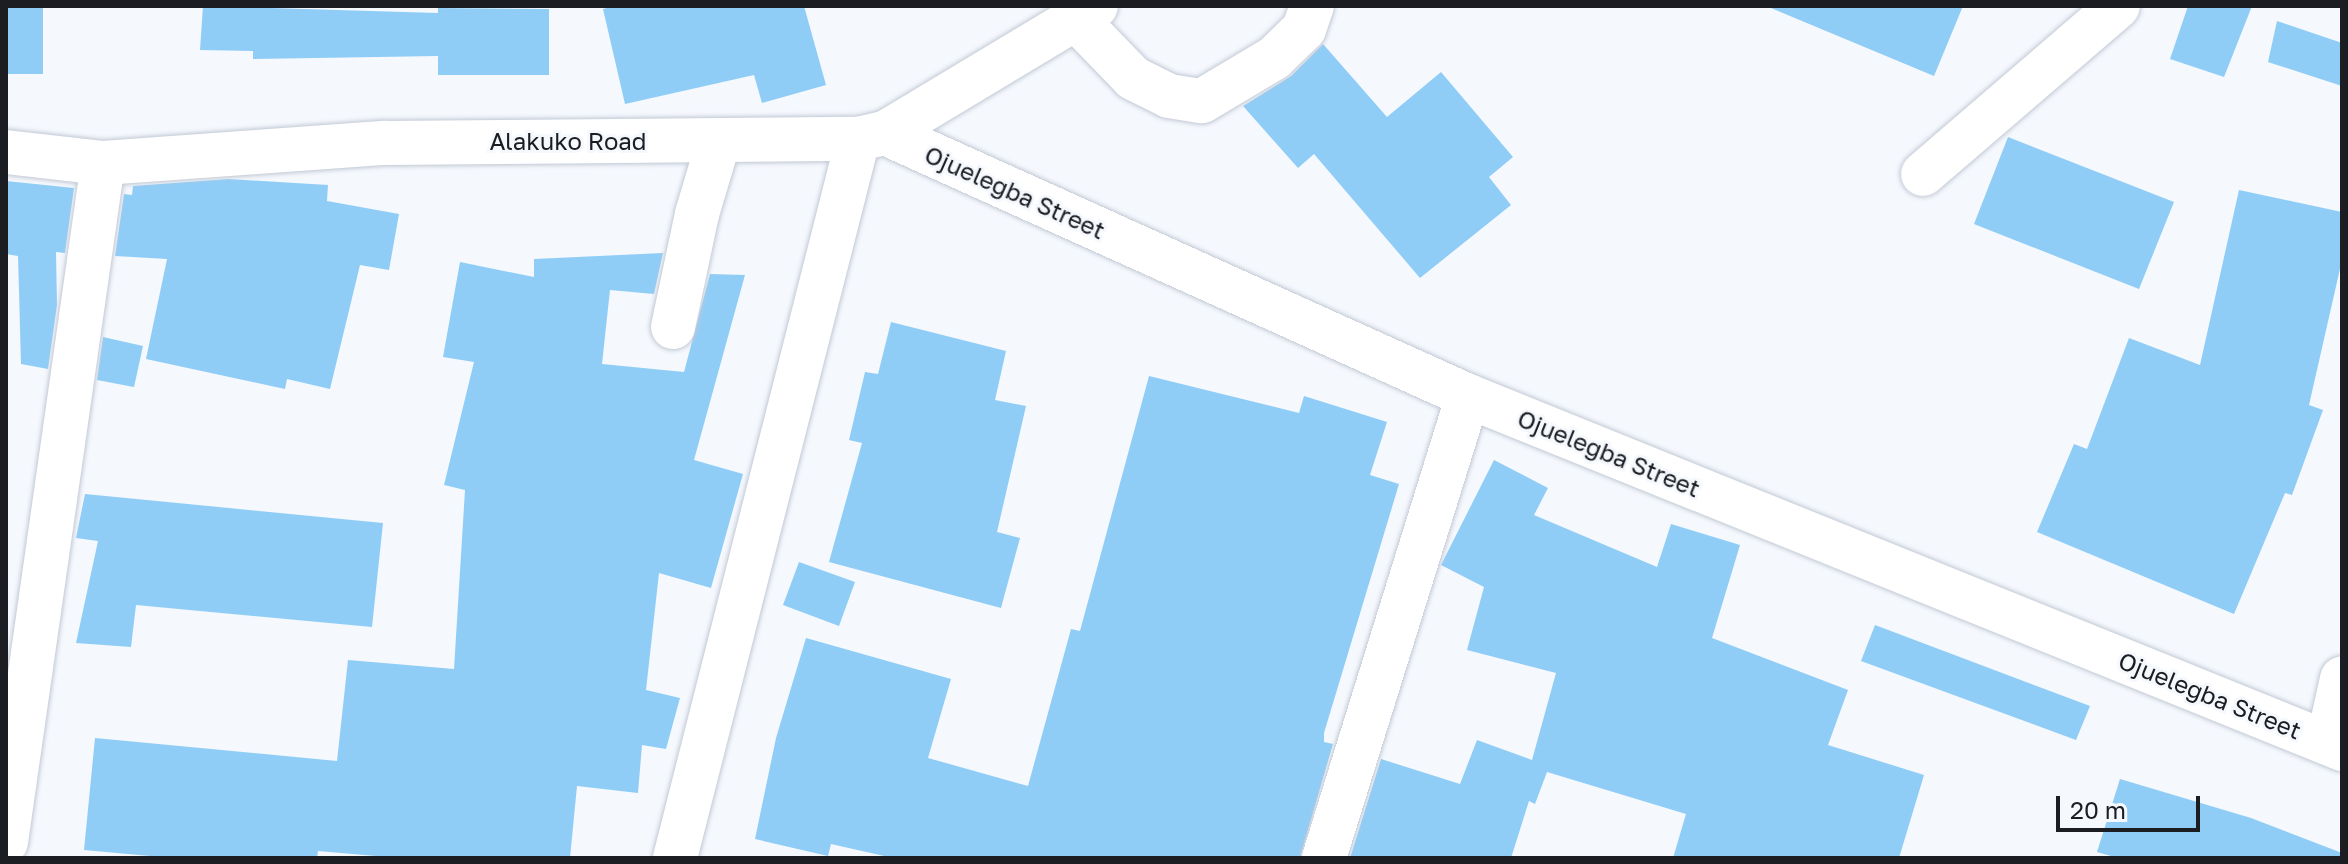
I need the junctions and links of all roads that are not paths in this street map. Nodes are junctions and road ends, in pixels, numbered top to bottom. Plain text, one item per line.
1 (1312, 6) edge
2 (2118, 6) edge
3 (1087, 14) edge
4 (872, 136) junction
5 (719, 140) junction
6 (6, 152) edge
7 (103, 163) junction
8 (1923, 174) dead end
9 (673, 327) dead end
10 (1468, 396) junction
11 (2342, 679) edge
12 (2335, 746) edge
13 (6, 837) edge
14 (675, 858) edge
15 (1324, 858) edge

1 - 3 street
2 - 8 street
3 - 4 street, Alakuko Road
4 - 5 street, Alakuko Road
4 - 10 street, Ojuelegba Street
4 - 14 street
5 - 7 street, Alakuko Road
5 - 9 street
6 - 7 street, Alakuko Road
7 - 13 street
10 - 12 street, Ojuelegba Street
10 - 15 street
11 - 12 street

